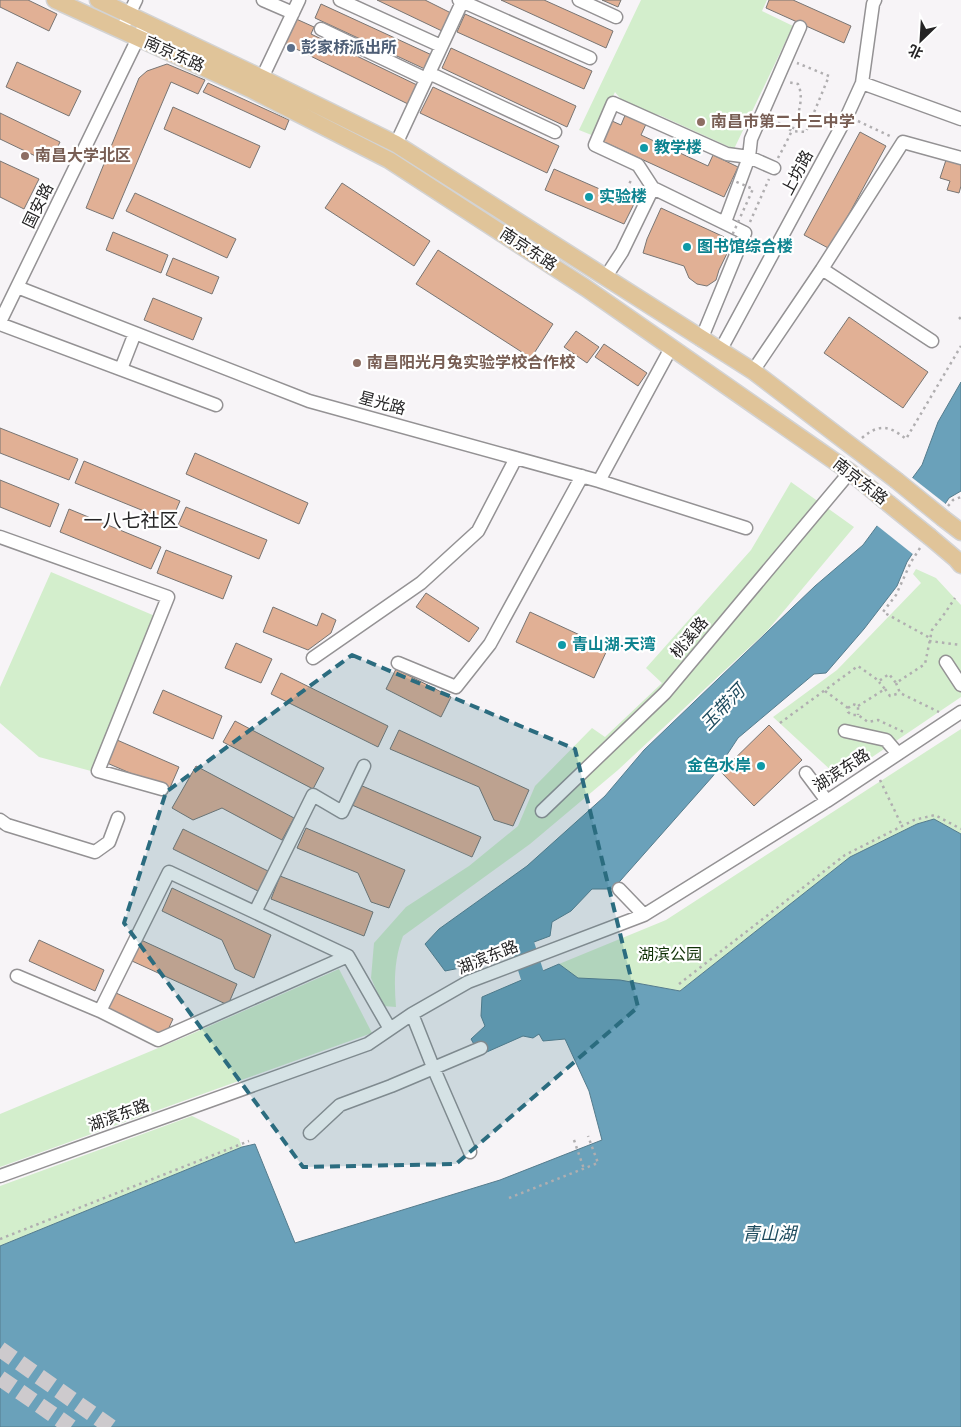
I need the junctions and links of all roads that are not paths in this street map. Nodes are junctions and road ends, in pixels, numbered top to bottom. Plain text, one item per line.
1 (55, 0) edge
2 (98, 0) edge
3 (263, 0) edge
4 (299, 0) edge
5 (340, 0) edge
6 (461, 0) edge
7 (579, 0) edge
8 (871, 1) edge
9 (132, 7) edge
10 (294, 12) junction
11 (616, 17) dead end
12 (146, 23) junction
13 (800, 27) dead end
14 (321, 29) dead end
15 (122, 32) junction
16 (138, 39) junction
17 (441, 46) junction
18 (590, 58) dead end
19 (428, 76) junction
20 (262, 78) junction
21 (862, 83) junction
22 (961, 119) edge
23 (555, 132) dead end
24 (396, 144) junction
25 (749, 158) junction
26 (961, 158) edge
27 (774, 168) road end
28 (652, 188) junction
29 (725, 222) junction
30 (822, 269) junction
31 (606, 278) junction
32 (18, 287) junction
33 (0, 323) edge
34 (135, 333) junction
35 (701, 340) junction
36 (932, 340) dead end
37 (671, 348) junction
38 (720, 351) junction
39 (121, 369) junction
40 (752, 371) junction
41 (216, 405) dead end
42 (516, 458) junction
43 (850, 472) junction
44 (582, 476) junction
45 (599, 481) junction
46 (746, 528) dead end
47 (961, 532) edge
48 (0, 537) edge
49 (961, 565) edge
50 (313, 658) dead end
51 (946, 662) dead end
52 (398, 663) dead end
53 (961, 685) edge
54 (961, 712) edge
55 (845, 731) dead end
56 (898, 754) junction
57 (364, 766) dead end
58 (806, 773) dead end
59 (162, 789) dead end
60 (827, 801) junction
61 (542, 811) dead end
62 (118, 818) dead end
63 (0, 820) edge
64 (619, 889) dead end
65 (255, 912) junction
66 (644, 915) junction
67 (348, 956) junction
68 (17, 976) dead end
69 (100, 1011) junction
70 (412, 1014) junction
71 (390, 1029) junction
72 (481, 1048) dead end
73 (433, 1067) junction
74 (310, 1133) dead end
75 (470, 1152) dead end
76 (0, 1176) edge

1 - 15 main road, 南京东路
2 - 9 main road, 南京东路
3 - 10 street
4 - 10 street
5 - 17 street
6 - 17 street
6 - 18 street
7 - 11 street
8 - 21 street, 上坊路
9 - 12 main road, 南京东路
9 - 15 street
10 - 20 street
12 - 16 street, 国安路
12 - 20 main road, 南京东路
13 - 25 street
14 - 19 street
15 - 16 main road, 南京东路
16 - 32 street, 国安路
16 - 37 main road, 南京东路
17 - 19 street
19 - 23 street
19 - 24 street
20 - 24 main road, 南京东路
21 - 22 street
21 - 38 street, 上坊路
24 - 31 main road, 南京东路
25 - 27 street
25 - 28 street
25 - 29 street
26 - 30 street
28 - 29 street
28 - 31 street
29 - 35 street
30 - 36 street
30 - 40 street
31 - 35 main road, 南京东路
32 - 33 street, 国安路
32 - 34 street, 星光路
33 - 39 street
34 - 39 street
34 - 42 street, 星光路
35 - 38 main road, 南京东路
37 - 43 main road, 南京东路
37 - 45 street
38 - 40 main road, 南京东路
39 - 41 street
40 - 47 main road, 南京东路, bridge
42 - 44 street, 星光路
42 - 50 street
43 - 49 main road, 南京东路, bridge
43 - 61 street, 桃溪路
44 - 45 street, 星光路
44 - 52 street
45 - 46 street, 星光路
48 - 59 street
51 - 53 street
54 - 56 street, 湖滨东路
55 - 56 street
56 - 60 street, 湖滨东路
57 - 65 street
58 - 60 street
60 - 66 street, 湖滨东路
62 - 63 street
64 - 66 street
65 - 67 street
65 - 69 street
66 - 70 street, 湖滨东路
67 - 69 street
67 - 71 street
68 - 69 street
70 - 71 street, 湖滨东路
70 - 73 street
71 - 76 street, 湖滨东路
72 - 73 street
73 - 74 street
73 - 75 street

